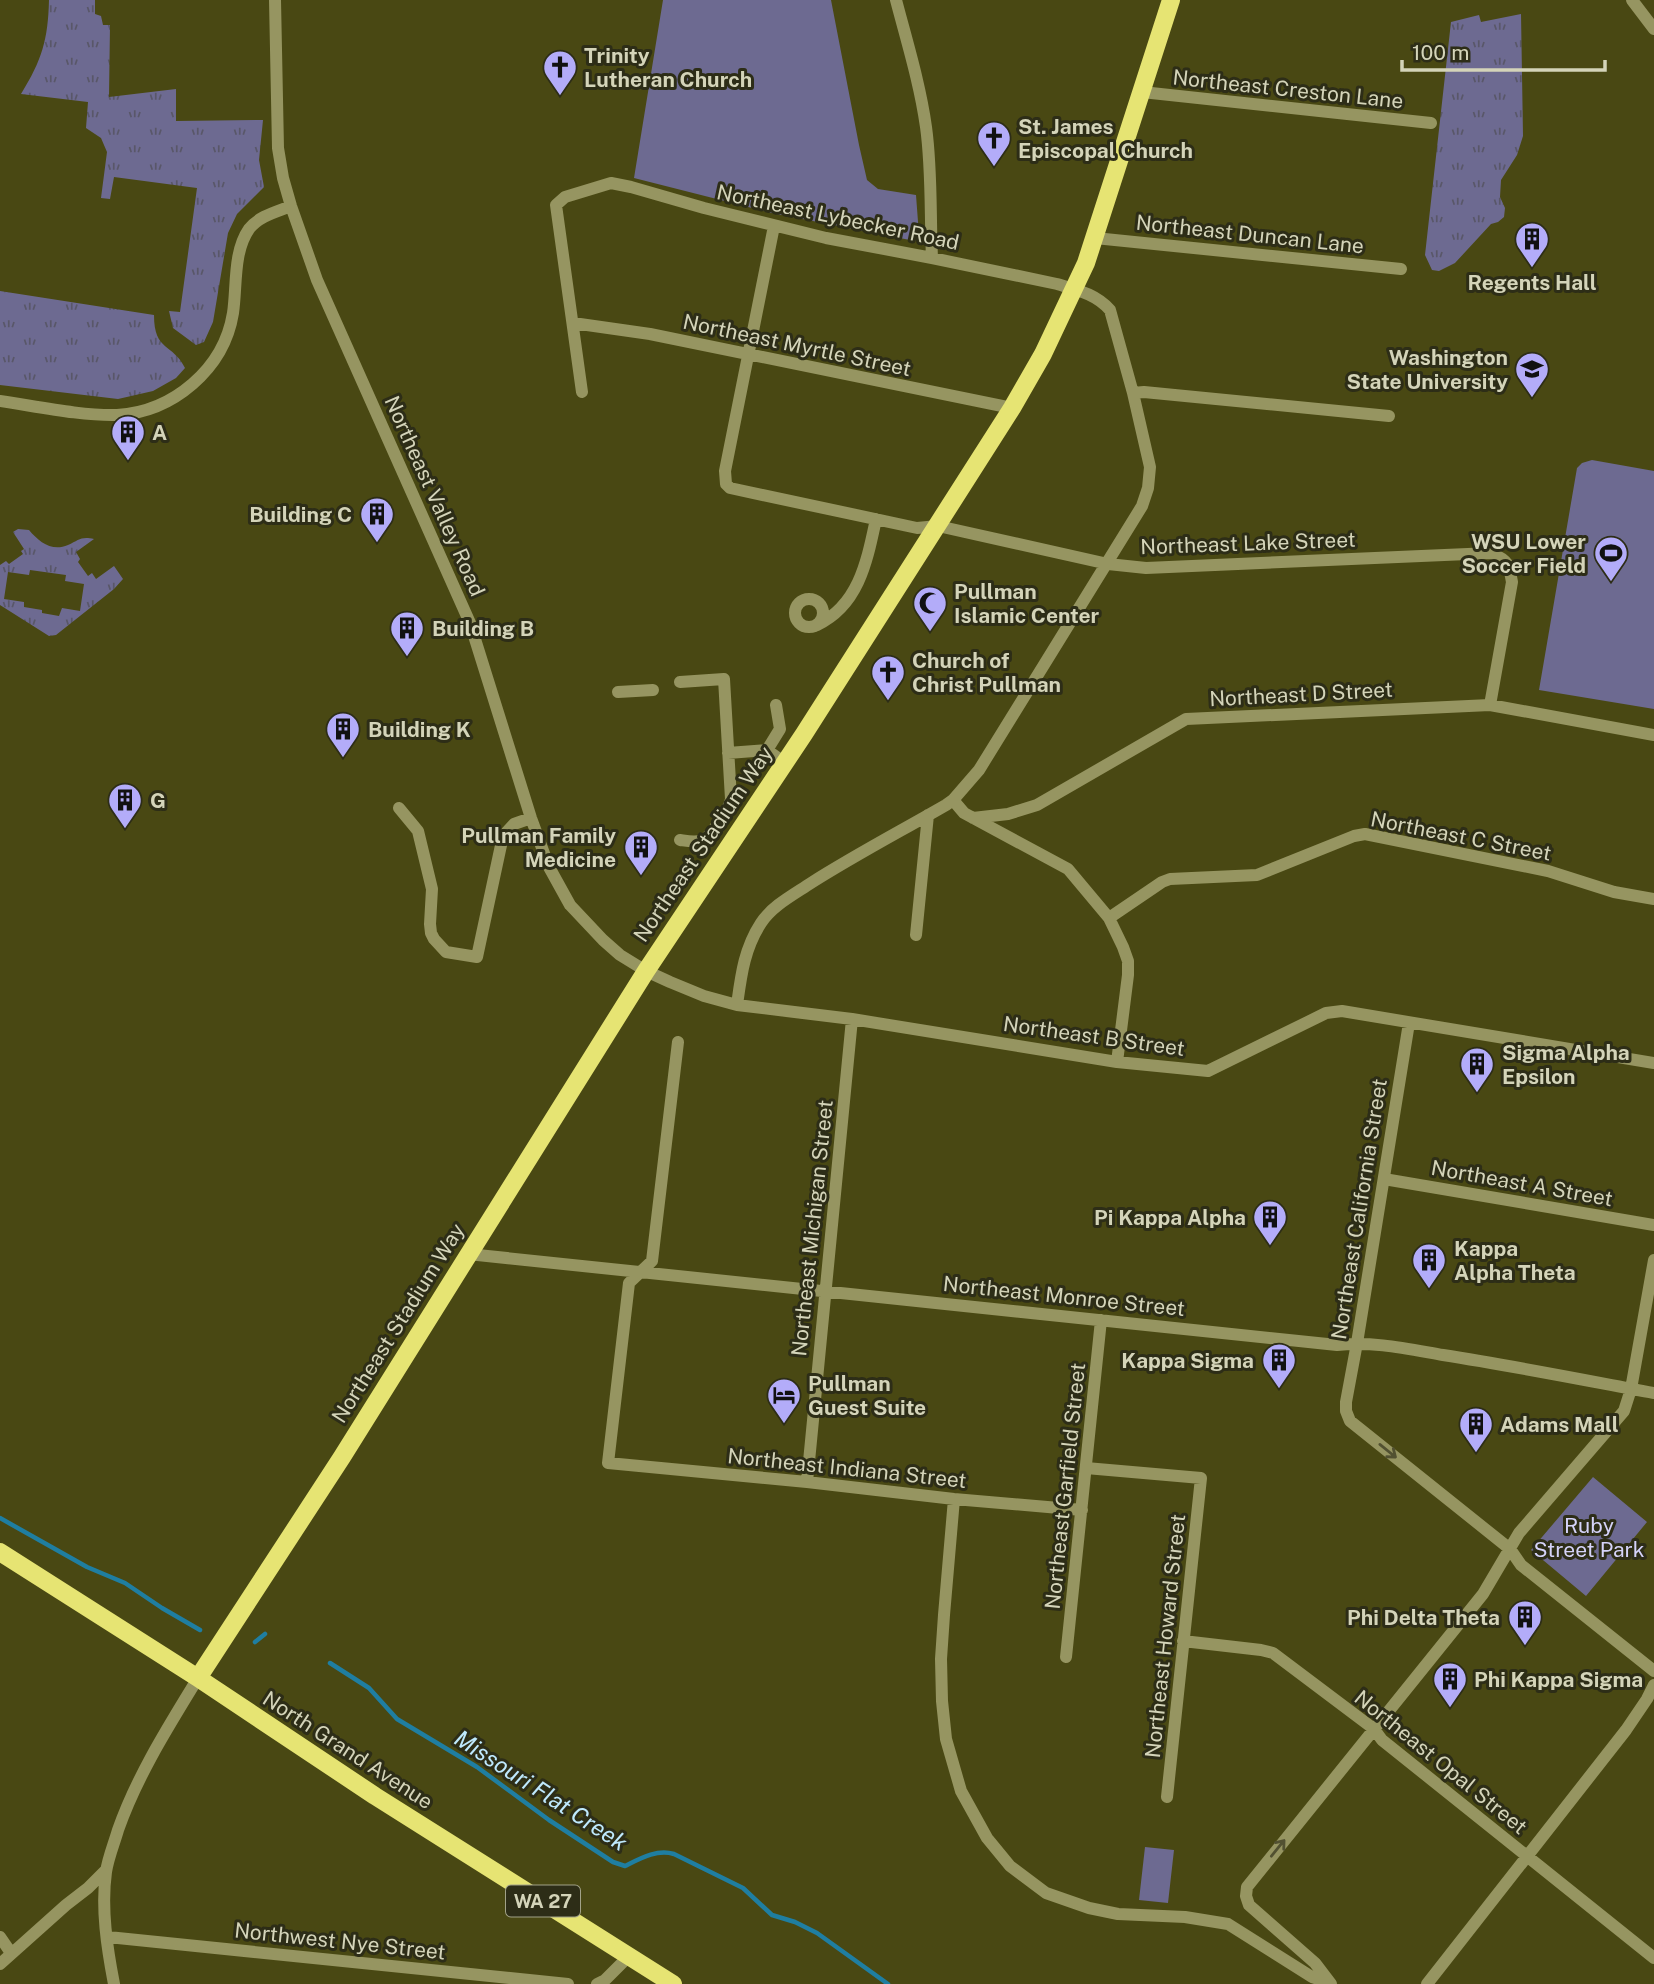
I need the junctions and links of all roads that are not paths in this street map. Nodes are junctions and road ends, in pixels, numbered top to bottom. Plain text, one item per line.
1 (275, 0) edge
2 (896, 0) edge
3 (1171, 0) edge
4 (1632, 0) edge
5 (1654, 29) edge
6 (1142, 92) junction
7 (1431, 123) dead end
8 (290, 206) junction
9 (774, 226) junction
10 (1095, 238) junction
11 (932, 258) junction
12 (1401, 269) dead end
13 (1075, 289) junction
14 (573, 323) junction
15 (748, 355) junction
16 (582, 392) dead end
17 (1133, 393) junction
18 (0, 401) edge
19 (1012, 408) junction
20 (1389, 416) dead end
21 (876, 519) junction
22 (938, 526) junction
23 (1108, 564) junction
24 (817, 625) dead end
25 (680, 682) dead end
26 (653, 690) dead end
27 (618, 692) dead end
28 (776, 705) dead end
29 (1490, 705) junction
30 (1654, 734) edge
31 (767, 750) junction
32 (729, 753) junction
33 (785, 763) junction
34 (953, 800) junction
35 (399, 808) dead end
36 (928, 815) junction
37 (531, 818) junction
38 (972, 818) junction
39 (680, 840) dead end
40 (1654, 899) edge
41 (1109, 918) junction
42 (916, 935) dead end
43 (646, 971) junction
44 (737, 1006) junction
45 (852, 1019) junction
46 (1409, 1023) junction
47 (678, 1042) dead end
48 (1117, 1062) junction
49 (1654, 1063) edge
50 (1384, 1179) junction
51 (1654, 1225) edge
52 (468, 1254) junction
53 (1654, 1260) edge
54 (638, 1272) junction
55 (825, 1291) junction
56 (1101, 1320) junction
57 (1357, 1343) junction
58 (1631, 1389) junction
59 (1654, 1393) edge
60 (1086, 1468) junction
61 (807, 1482) junction
62 (954, 1499) junction
63 (1082, 1510) junction
64 (1510, 1549) junction
65 (0, 1552) edge
66 (1183, 1641) junction
67 (1066, 1657) dead end
68 (1654, 1671) edge
69 (198, 1678) junction
70 (1654, 1685) edge
71 (1374, 1730) junction
72 (1167, 1797) dead end
73 (1527, 1857) junction
74 (106, 1870) junction
75 (0, 1937) edge
76 (108, 1937) junction
77 (11, 1953) junction
78 (629, 1956) junction
79 (1654, 1958) edge
80 (0, 1964) edge
81 (114, 1984) edge
82 (568, 1984) edge
83 (597, 1984) edge
84 (673, 1984) edge
85 (1331, 1984) edge
86 (1427, 1984) edge

1 - 8 street, Northeast Valley Road
2 - 11 street
3 - 6 main road, Northeast Stadium Way
4 - 5 street
6 - 7 street, Northeast Creston Lane
6 - 10 main road, Northeast Stadium Way
8 - 18 street
8 - 37 street, Northeast Valley Road
9 - 11 street, Northeast Lybecker Road
9 - 14 street, Northeast Lybecker Road
9 - 15 street
10 - 12 street, Northeast Duncan Lane
10 - 13 main road, Northeast Stadium Way
11 - 13 street, Northeast Lybecker Road
13 - 17 street, Northeast Lybecker Road
13 - 19 main road, Northeast Stadium Way
14 - 15 street, Northeast Myrtle Street
14 - 16 street
15 - 19 street, Northeast Myrtle Street
15 - 21 street, Northeast Lake Street
17 - 20 street
17 - 23 street, Northeast Lybecker Road
19 - 22 main road, Northeast Stadium Way
21 - 22 street, Northeast Lake Street
21 - 24 street
22 - 23 street, Northeast Lake Street
22 - 33 main road, Northeast Stadium Way
23 - 29 street, Northeast Lake Street
23 - 34 street, Northeast Lybecker Road
25 - 32 street
26 - 27 street
28 - 31 street
29 - 30 street, Northeast D Street
29 - 38 street, Northeast D Street
31 - 32 street
31 - 33 street
32 - 39 street
33 - 43 main road, Northeast Stadium Way
34 - 36 street, Northeast Lybecker Road
34 - 38 street
35 - 37 street
36 - 42 street
36 - 44 street, Northeast Lybecker Road
37 - 43 street, Northeast Valley Road
38 - 41 street
40 - 41 street, Northeast C Street
41 - 48 street
43 - 44 street, Northeast B Street
43 - 52 main road, Northeast Stadium Way
44 - 45 street, Northeast B Street
45 - 48 street, Northeast B Street
45 - 55 street, Northeast Michigan Street
46 - 48 street, Northeast B Street
46 - 49 street, Northeast B Street
46 - 50 street, Northeast California Street
47 - 54 street
50 - 51 street, Northeast A Street
50 - 57 street, Northeast California Street
52 - 54 street, Northeast Monroe Street
52 - 69 main road, Northeast Stadium Way
53 - 58 street
54 - 55 street, Northeast Monroe Street
54 - 61 street, Northeast Indiana Street
55 - 56 street, Northeast Monroe Street
55 - 61 street, Northeast Michigan Street
56 - 57 street, Northeast Monroe Street
56 - 60 street, Northeast Garfield Street
57 - 58 street, Northeast Monroe Street
57 -> 64 street, Northeast California Street
58 - 59 street, Northeast Monroe Street
58 - 64 street
60 - 63 street, Northeast Garfield Street
60 - 66 street, Northeast Howard Street
61 - 62 street, Northeast Indiana Street
62 - 63 street, Northeast Indiana Street
62 - 85 street
63 - 67 street, Northeast Garfield Street
64 - 68 street
64 - 71 street
65 - 69 main road, North Grand Avenue / WA 27
66 - 71 street, Northeast Opal Street
66 - 72 street, Northeast Howard Street
69 - 74 street
69 - 78 main road, North Grand Avenue / WA 27
70 - 73 street
71 - 73 street, Northeast Opal Street
85 -> 71 street
73 - 79 street, Northeast Opal Street
73 - 86 street
74 - 76 street
74 - 77 street
75 - 77 street
76 - 81 street
76 - 82 street, Northwest Nye Street
77 - 80 street
78 - 83 street
78 - 84 main road, North Grand Avenue / WA 27

